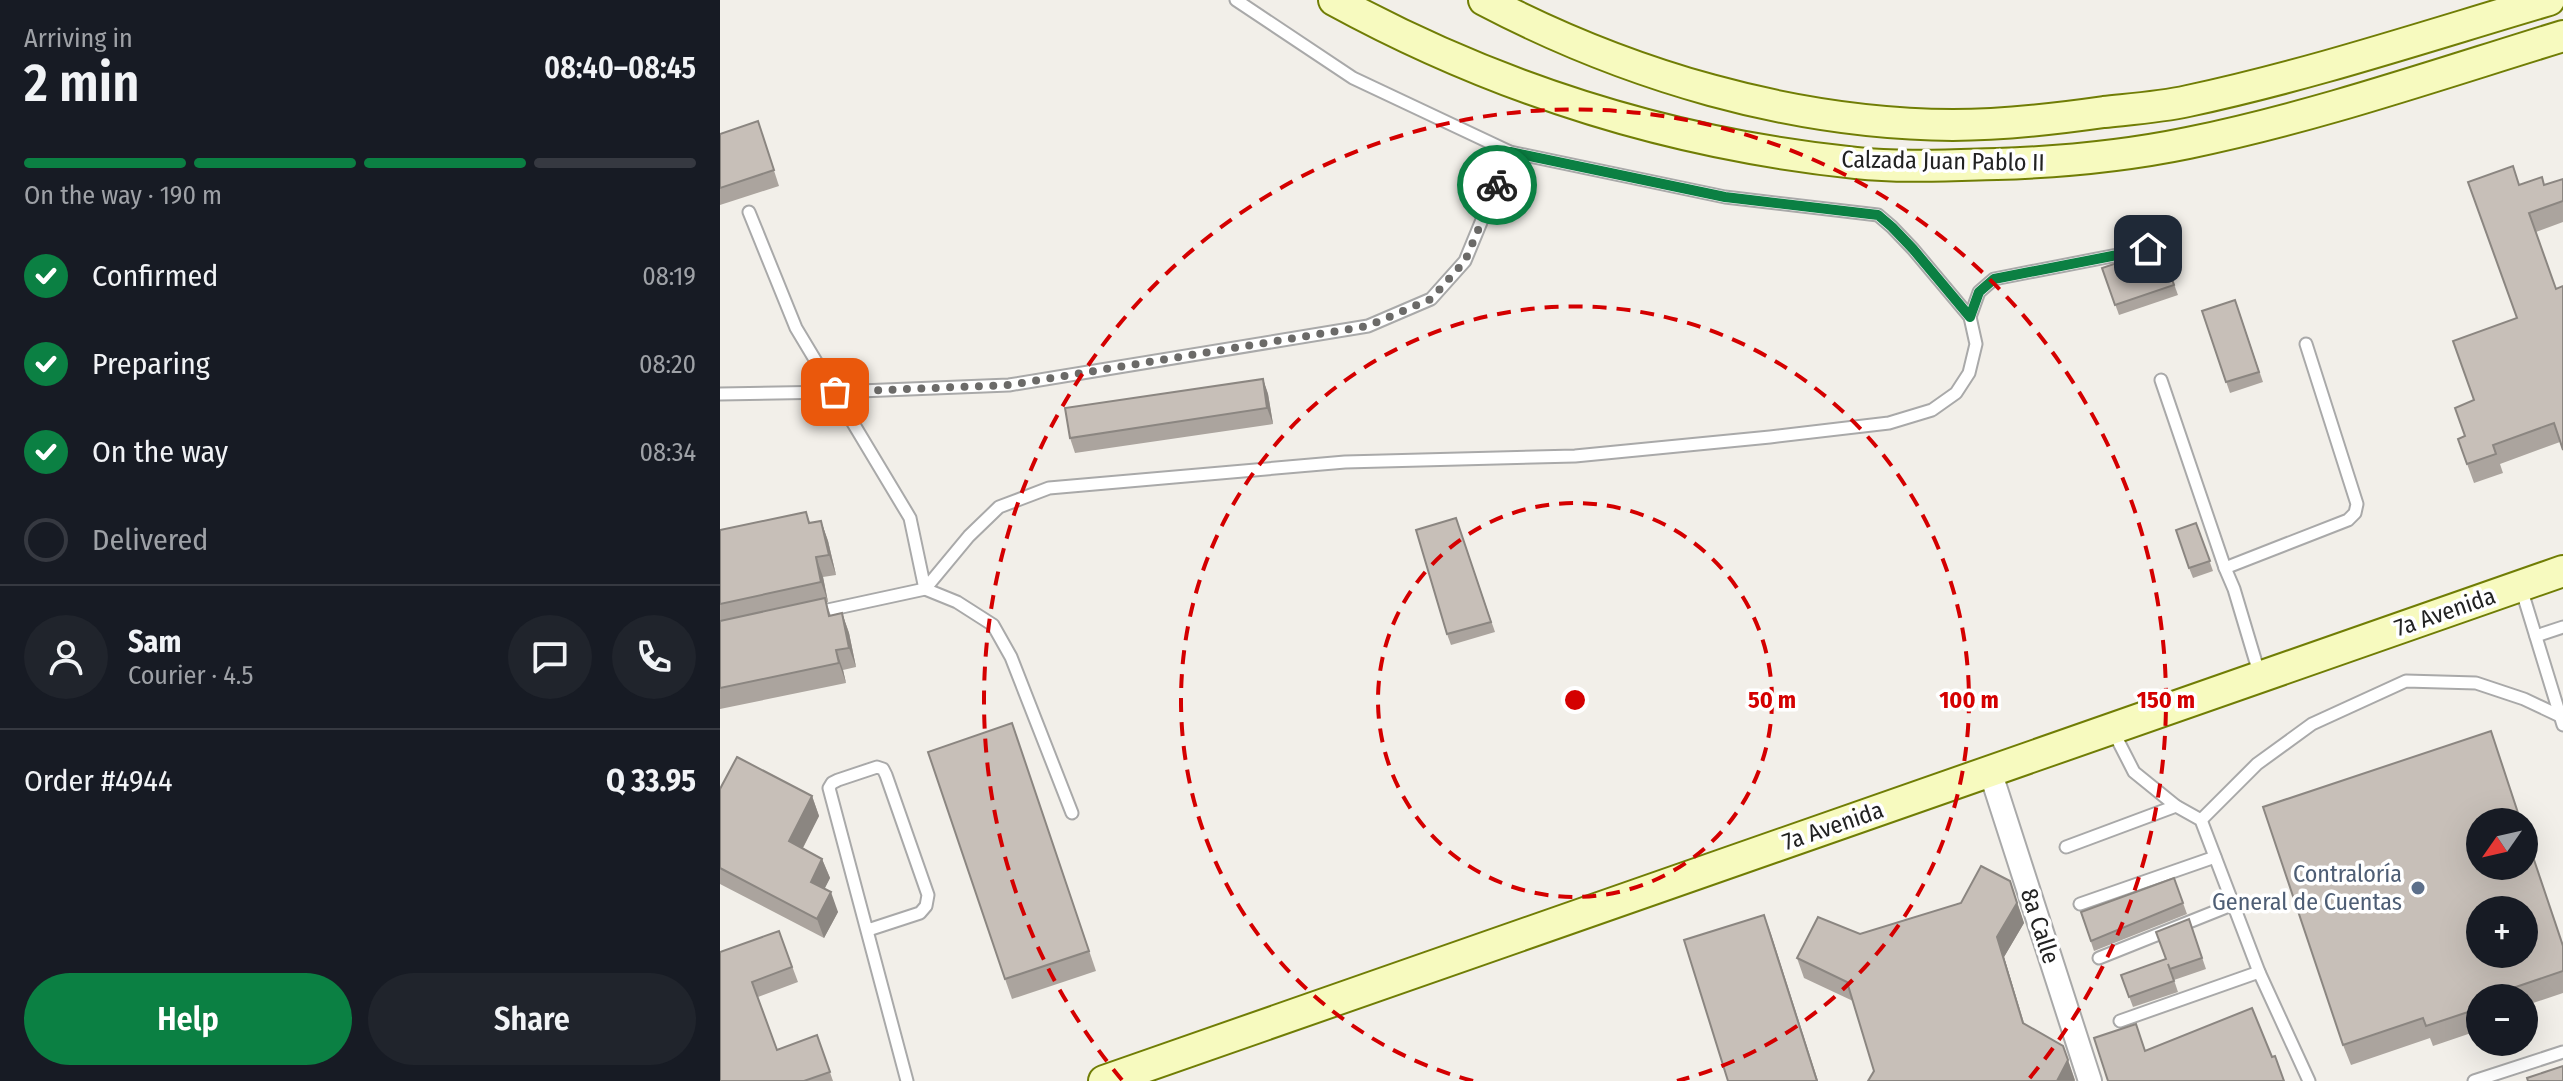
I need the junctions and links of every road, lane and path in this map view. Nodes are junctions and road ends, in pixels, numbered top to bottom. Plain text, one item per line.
1 (1236, 0) edge
2 (1334, 0) edge
3 (1484, 0) edge
4 (2549, 0) edge
5 (2563, 36) edge
6 (1510, 152) junction
7 (749, 212) dead end
8 (2148, 249) edge
9 (1970, 317) junction
10 (2306, 344) dead end
11 (2161, 380) dead end
12 (835, 392) junction
13 (720, 394) edge
14 (2225, 568) junction
15 (2563, 571) edge
16 (2521, 586) junction
17 (925, 589) junction
18 (808, 615) edge
19 (2563, 627) edge
20 (2536, 636) junction
21 (2260, 677) junction
22 (2562, 718) edge
23 (2112, 729) junction
24 (1990, 771) junction
25 (2176, 806) junction
26 (1072, 813) dead end
27 (2201, 820) junction
28 (2066, 847) dead end
29 (2215, 857) junction
30 (2080, 904) dead end
31 (2234, 904) junction
32 (868, 930) junction
33 (2099, 958) dead end
34 (2259, 972) junction
35 (2120, 1021) dead end
36 (2563, 1052) edge
37 (907, 1081) edge
38 (1104, 1081) edge
39 (2090, 1081) edge
40 (2309, 1081) edge
41 (2474, 1081) edge

1 - 6 lane
2 - 5 main road, Calzada Juan Pablo II
3 - 4 main road, Calzada Juan Pablo II
6 - 9 lane
6 - 12 lane
7 - 12 lane
8 - 9 lane
9 - 17 lane
10 - 14 lane
11 - 14 lane
12 - 13 lane
12 - 17 lane
14 - 21 lane
15 - 16 main road, 7a Avenida
16 - 20 lane
16 - 21 main road, 7a Avenida
17 - 18 lane
17 - 26 lane
19 - 20 lane
20 - 22 lane
21 - 23 main road, 7a Avenida
22 - 27 lane
23 - 24 main road, 7a Avenida
23 - 25 lane
24 - 38 main road, 7a Avenida
24 - 39 street, 8a Calle
25 - 27 lane
25 - 28 lane
27 - 29 lane
29 - 30 lane
29 - 31 lane
31 - 33 lane
31 - 34 lane
32 - 32 lane
32 - 37 lane
34 - 35 lane
34 - 40 lane
36 - 41 lane

